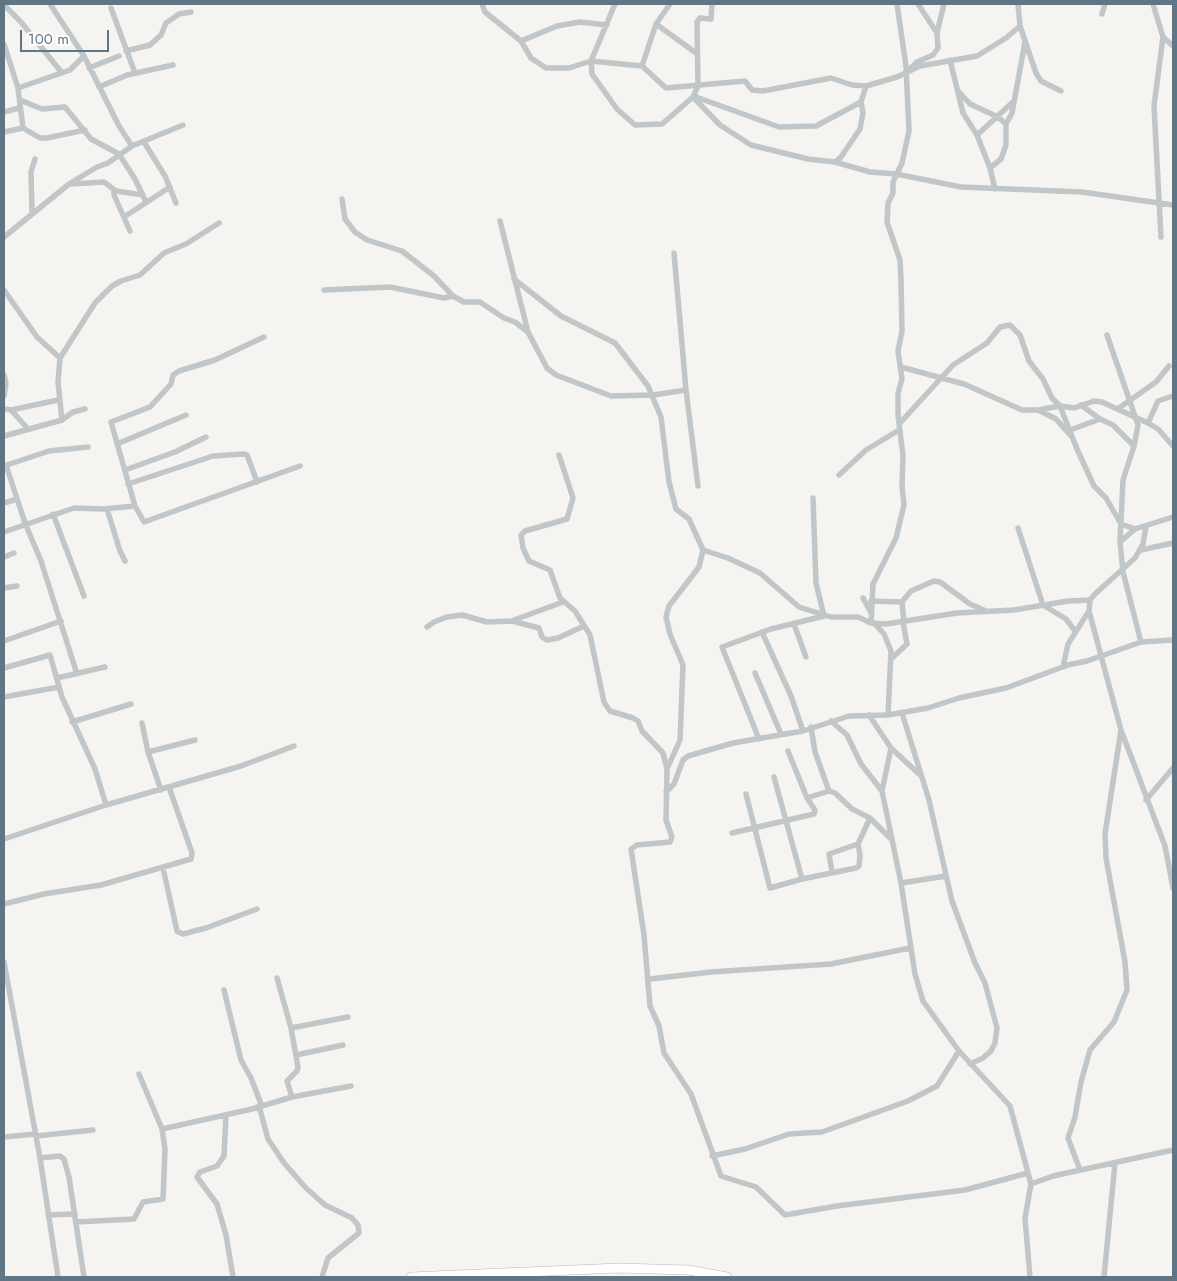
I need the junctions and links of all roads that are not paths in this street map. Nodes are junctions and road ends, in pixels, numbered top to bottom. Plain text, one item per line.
1 (4, 4) edge
2 (50, 4) edge
3 (482, 4) edge
4 (615, 4) edge
5 (670, 4) edge
6 (706, 4) edge
7 (897, 4) edge
8 (918, 4) edge
9 (944, 4) edge
10 (1018, 4) edge
11 (1104, 4) edge
12 (1154, 4) edge
13 (712, 7) edge
14 (111, 8) dead end
15 (191, 12) dead end
16 (1102, 14) dead end
17 (656, 24) junction
18 (607, 25) junction
19 (1020, 26) junction
20 (937, 33) junction
21 (1163, 37) junction
22 (521, 41) junction
23 (1025, 42) junction
24 (4, 44) edge
25 (1173, 46) edge
26 (126, 51) junction
27 (696, 53) junction
28 (84, 56) junction
29 (118, 56) dead end
30 (6, 60) edge
31 (950, 60) junction
32 (591, 61) junction
33 (173, 65) dead end
34 (642, 66) junction
35 (89, 68) junction
36 (62, 73) junction
37 (906, 73) junction
38 (135, 74) junction
39 (698, 86) junction
40 (866, 86) junction
41 (99, 87) junction
42 (18, 88) junction
43 (958, 90) junction
44 (1061, 91) dead end
45 (694, 97) junction
46 (20, 100) junction
47 (1014, 101) junction
48 (861, 102) junction
49 (19, 108) junction
50 (4, 112) edge
51 (998, 117) junction
52 (1006, 124) junction
53 (183, 125) dead end
54 (23, 128) junction
55 (85, 130) junction
56 (4, 132) edge
57 (977, 135) junction
58 (144, 142) junction
59 (132, 146) junction
60 (120, 154) junction
61 (35, 159) dead end
62 (834, 162) junction
63 (990, 168) junction
64 (896, 174) junction
65 (69, 184) junction
66 (170, 187) junction
67 (995, 188) junction
68 (114, 190) junction
69 (143, 195) junction
70 (342, 199) dead end
71 (146, 202) junction
72 (1160, 203) junction
73 (176, 204) dead end
74 (1173, 205) edge
75 (32, 213) junction
76 (124, 217) junction
77 (500, 221) dead end
78 (219, 223) dead end
79 (130, 231) dead end
80 (1161, 236) dead end
81 (4, 237) edge
82 (674, 253) dead end
83 (514, 278) junction
84 (4, 290) edge
85 (324, 290) dead end
86 (453, 296) junction
87 (528, 332) junction
88 (1107, 335) dead end
89 (264, 337) dead end
90 (60, 358) junction
91 (1169, 366) dead end
92 (901, 367) junction
93 (4, 375) edge
94 (942, 376) junction
95 (686, 390) junction
96 (653, 395) junction
97 (4, 396) edge
98 (1173, 396) edge
99 (58, 400) junction
100 (1129, 402) junction
101 (1081, 405) junction
102 (1060, 406) junction
103 (1074, 408) junction
104 (1119, 408) junction
105 (4, 409) edge
106 (85, 409) dead end
107 (11, 410) junction
108 (1038, 410) junction
109 (186, 415) dead end
110 (1136, 416) junction
111 (1100, 419) junction
112 (62, 420) junction
113 (1067, 420) junction
114 (1143, 422) junction
115 (900, 423) junction
116 (28, 429) junction
117 (899, 430) junction
118 (1070, 430) junction
119 (4, 436) edge
120 (206, 437) dead end
121 (1073, 438) junction
122 (117, 444) junction
123 (1134, 446) junction
124 (1173, 446) edge
125 (88, 447) dead end
126 (559, 455) dead end
127 (5, 465) edge
128 (300, 466) dead end
129 (125, 470) junction
130 (840, 476) dead end
131 (257, 482) junction
132 (128, 484) junction
133 (698, 486) dead end
134 (813, 498) dead end
135 (17, 499) junction
136 (4, 503) edge
137 (135, 506) junction
138 (107, 509) junction
139 (53, 514) junction
140 (1173, 517) edge
141 (25, 523) junction
142 (1121, 524) junction
143 (1146, 526) junction
144 (1018, 528) dead end
145 (1135, 530) junction
146 (4, 532) edge
147 (1120, 542) junction
148 (1173, 543) edge
149 (703, 550) junction
150 (1141, 550) junction
151 (14, 553) dead end
152 (4, 557) edge
153 (125, 561) dead end
154 (1123, 572) junction
155 (16, 586) dead end
156 (4, 588) edge
157 (84, 596) dead end
158 (1090, 600) junction
159 (563, 602) junction
160 (871, 602) junction
161 (902, 602) junction
162 (1043, 604) junction
163 (870, 611) junction
164 (987, 611) junction
165 (1089, 611) junction
166 (824, 616) junction
167 (61, 621) junction
168 (512, 621) junction
169 (903, 622) junction
170 (872, 623) junction
171 (794, 624) junction
172 (886, 624) junction
173 (584, 626) junction
174 (427, 627) dead end
175 (880, 629) junction
176 (1075, 631) junction
177 (762, 632) junction
178 (1173, 640) edge
179 (4, 641) edge
180 (1142, 642) junction
181 (891, 648) junction
182 (898, 653) junction
183 (806, 657) dead end
184 (1100, 657) junction
185 (891, 659) junction
186 (1063, 667) junction
187 (4, 668) edge
188 (105, 668) dead end
189 (755, 673) dead end
190 (78, 674) junction
191 (57, 678) junction
192 (59, 687) junction
193 (4, 697) edge
194 (131, 704) dead end
195 (902, 712) junction
196 (869, 715) junction
197 (888, 715) junction
198 (831, 721) junction
199 (72, 722) junction
200 (142, 723) dead end
201 (811, 727) junction
202 (1121, 730) junction
203 (802, 731) junction
204 (781, 734) junction
205 (759, 739) junction
206 (195, 740) dead end
207 (294, 746) dead end
208 (891, 748) junction
209 (788, 751) dead end
210 (148, 752) junction
211 (1173, 768) edge
212 (667, 770) junction
213 (920, 775) junction
214 (774, 777) dead end
215 (169, 787) junction
216 (161, 790) junction
217 (829, 791) junction
218 (882, 791) junction
219 (666, 792) junction
220 (746, 794) dead end
221 (807, 798) junction
222 (1146, 800) junction
223 (106, 805) junction
224 (870, 818) junction
225 (786, 821) junction
226 (756, 828) junction
227 (732, 833) dead end
228 (4, 839) edge
229 (890, 839) junction
230 (858, 844) junction
231 (163, 868) junction
232 (832, 872) junction
233 (946, 876) junction
234 (802, 879) junction
235 (901, 882) junction
236 (1173, 888) edge
237 (4, 904) edge
238 (257, 909) dead end
239 (910, 948) junction
240 (4, 962) edge
241 (277, 978) dead end
242 (650, 980) junction
243 (224, 990) dead end
244 (348, 1017) dead end
245 (291, 1028) junction
246 (343, 1045) dead end
247 (959, 1051) junction
248 (296, 1055) junction
249 (970, 1064) junction
250 (139, 1074) dead end
251 (351, 1086) dead end
252 (292, 1097) junction
253 (260, 1105) junction
254 (226, 1115) junction
255 (162, 1129) junction
256 (93, 1130) dead end
257 (36, 1135) junction
258 (4, 1136) edge
259 (1173, 1150) edge
260 (712, 1156) junction
261 (40, 1158) junction
262 (1115, 1163) junction
263 (1080, 1170) junction
264 (1028, 1174) junction
265 (1031, 1184) junction
266 (75, 1214) junction
267 (48, 1216) junction
268 (76, 1222) junction
269 (58, 1277) edge
270 (84, 1277) edge
271 (233, 1277) edge
272 (322, 1277) edge
273 (410, 1277) edge
274 (727, 1277) edge
275 (1030, 1277) edge
276 (1104, 1277) edge

1 - 36 street
2 - 28 street
3 - 22 street
4 - 18 street
5 - 17 street
6 - 13 street
7 - 37 street
8 - 20 street
9 - 20 street
10 - 19 street
11 - 16 street
12 - 21 street
13 - 27 street
14 - 26 street
15 - 26 street
17 - 27 street
17 - 34 street
18 - 22 street
18 - 32 street
19 - 23 street
19 - 31 street
20 - 37 street
21 - 25 street
21 - 72 street
22 - 32 street
23 - 44 street
23 - 47 street
24 - 30 street
26 - 38 street
27 - 39 street
28 - 35 street
28 - 36 street
29 - 35 street
30 - 42 street
31 - 37 street
31 - 43 street
32 - 34 street
32 - 45 street
33 - 38 street
34 - 39 street
35 - 41 street
36 - 42 street
37 - 40 street
37 - 64 street
38 - 41 street
39 - 40 street
39 - 45 street
40 - 48 street
41 - 59 street
42 - 46 street
43 - 51 street
43 - 57 street
45 - 48 street
45 - 62 street
46 - 49 street
46 - 55 street
47 - 51 street
47 - 52 street
48 - 62 street
49 - 50 street
49 - 54 street
51 - 52 street
51 - 57 street
52 - 63 street
53 - 58 street
54 - 55 street
54 - 56 street
55 - 60 street
57 - 63 street
58 - 59 street
58 - 66 street
59 - 60 street
60 - 65 street
60 - 69 street
61 - 75 street
62 - 64 street
63 - 67 street
64 - 67 street
64 - 92 street
65 - 68 street
65 - 75 street
66 - 71 street
66 - 73 street
67 - 72 street
68 - 69 street
68 - 76 street
69 - 71 street
70 - 86 street
71 - 76 street
72 - 74 street
72 - 80 street
75 - 81 street
76 - 79 street
77 - 83 street
78 - 90 street
82 - 95 street
83 - 87 street
83 - 96 street
84 - 90 street
85 - 86 street
86 - 87 street
87 - 96 street
88 - 100 street
89 - 122 street
90 - 99 street
91 - 100 street
92 - 94 street
92 - 115 street
93 - 97 street
94 - 102 street
94 - 108 street
94 - 115 street
95 - 96 street
95 - 133 street
96 - 149 street
98 - 114 street
99 - 107 street
99 - 112 street
100 - 104 street
100 - 110 street
101 - 103 street
101 - 104 street
101 - 111 street
102 - 103 street
102 - 108 street
102 - 113 street
103 - 113 street
104 - 110 street
105 - 107 street
106 - 112 street
107 - 116 street
108 - 121 street
109 - 122 street
110 - 114 street
111 - 118 street
111 - 123 street
112 - 116 street
113 - 118 street
114 - 123 street
114 - 124 street
115 - 117 street
116 - 119 street
117 - 130 street
117 - 160 street
118 - 121 street
120 - 129 street
121 - 142 street
122 - 129 street
123 - 142 street
125 - 127 street
126 - 159 street
127 - 135 street
128 - 131 street
129 - 132 street
131 - 132 street
131 - 137 street
132 - 137 street
134 - 166 street
135 - 136 street
135 - 141 street
137 - 138 street
138 - 139 street
138 - 153 street
139 - 141 street
139 - 157 street
140 - 143 street
141 - 146 street
141 - 167 street
142 - 145 street
142 - 147 street
143 - 145 street
143 - 150 street
144 - 162 street
145 - 147 street
147 - 154 street
148 - 150 street
149 - 166 street
149 - 212 street
150 - 154 street
151 - 152 street
154 - 158 street
154 - 180 street
155 - 156 street
158 - 162 street
158 - 165 street
159 - 168 street
159 - 173 street
160 - 161 street
160 - 163 street
160 - 163 street
161 - 164 street
161 - 169 street
162 - 164 street
162 - 176 street
163 - 170 street
164 - 169 street
165 - 176 street
165 - 184 street
166 - 170 street
166 - 171 street
167 - 179 street
167 - 190 street
168 - 173 street
168 - 174 street
169 - 172 street
169 - 182 street
170 - 172 street
170 - 175 street
171 - 177 street
171 - 183 street
172 - 175 street
173 - 212 street
175 - 181 street
176 - 186 street
177 - 203 street
177 - 205 street
178 - 180 street
180 - 184 street
181 - 182 street
181 - 185 street
182 - 185 street
184 - 186 street
184 - 202 street
185 - 197 street
186 - 195 street
187 - 191 street
188 - 190 street
189 - 204 street
190 - 191 street
191 - 192 street
192 - 193 street
192 - 199 street
194 - 199 street
195 - 197 street
195 - 213 street
196 - 197 street
196 - 198 street
196 - 208 street
198 - 201 street
198 - 218 street
199 - 223 street
200 - 210 street
201 - 203 street
201 - 217 street
202 - 222 street
202 - 263 street
203 - 204 street
204 - 205 street
205 - 219 street
206 - 210 street
207 - 215 street
208 - 213 street
208 - 218 street
209 - 221 street
210 - 216 street
211 - 222 street
212 - 219 street
213 - 233 street
214 - 225 street
215 - 216 street
215 - 231 street
216 - 223 street
217 - 221 street
217 - 224 street
218 - 229 street
219 - 242 street
220 - 226 street
221 - 225 street
222 - 236 street
223 - 228 street
224 - 229 street
224 - 230 street
225 - 226 street
225 - 234 street
226 - 227 street
226 - 234 street
229 - 235 street
230 - 232 street
230 - 232 street
231 - 237 street
231 - 238 street
232 - 234 street
233 - 235 street
233 - 249 street
235 - 239 street
239 - 242 street
239 - 247 street
240 - 257 street
241 - 245 street
242 - 260 street
243 - 253 street
244 - 245 street
245 - 248 street
246 - 248 street
247 - 249 street
247 - 260 street
248 - 252 street
249 - 264 street
250 - 255 street
251 - 252 street
252 - 253 street
253 - 254 street
253 - 272 street
254 - 255 street
254 - 271 street
255 - 268 street
256 - 257 street
257 - 258 street
257 - 261 street
259 - 262 street
260 - 264 street
261 - 266 street
261 - 267 street
262 - 263 street
262 - 276 street
263 - 265 street
264 - 265 street
265 - 275 street
266 - 267 street
266 - 268 street
267 - 269 street
268 - 270 street
273 - 274 main road

